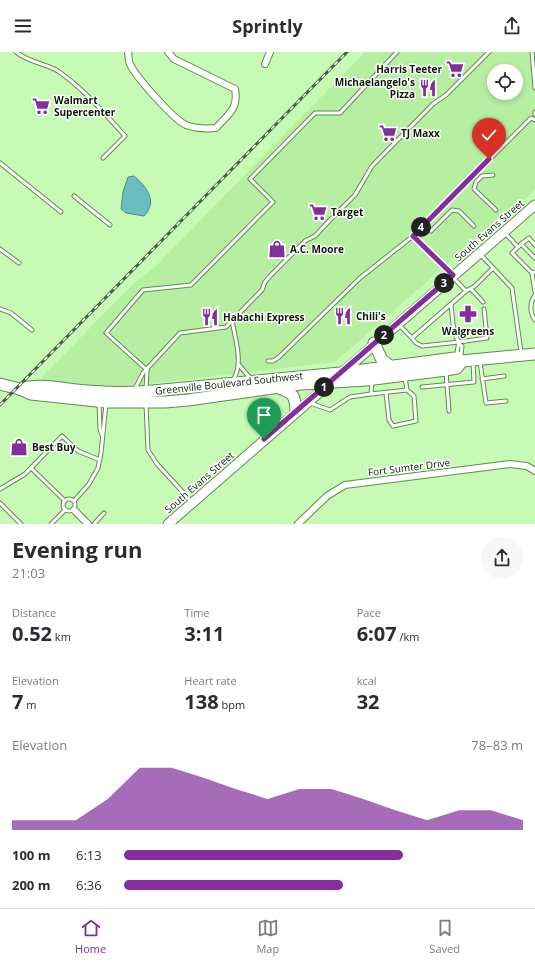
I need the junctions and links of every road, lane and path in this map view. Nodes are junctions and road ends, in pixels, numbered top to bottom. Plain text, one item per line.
1 (16, 52) edge
2 (128, 52) edge
3 (168, 52) edge
4 (270, 52) edge
5 (397, 52) edge
6 (489, 52) edge
7 (532, 52) edge
8 (264, 64) dead end
9 (535, 88) edge
10 (535, 120) edge
11 (103, 158) dead end
12 (0, 163) edge
13 (493, 175) dead end
14 (74, 196) dead end
15 (535, 204) edge
16 (496, 210) dead end
17 (61, 212) dead end
18 (110, 225) dead end
19 (474, 226) dead end
20 (431, 230) dead end
21 (504, 232) junction
22 (413, 236) junction
23 (521, 244) junction
24 (535, 245) edge
25 (518, 247) junction
26 (0, 249) edge
27 (479, 253) junction
28 (535, 258) edge
29 (19, 264) dead end
30 (493, 268) junction
31 (534, 272) edge
32 (453, 275) junction
33 (471, 289) junction
34 (466, 291) junction
35 (535, 294) edge
36 (483, 302) dead end
37 (451, 305) junction
38 (0, 309) edge
39 (484, 309) dead end
40 (232, 320) junction
41 (535, 320) edge
42 (397, 323) junction
43 (32, 330) dead end
44 (412, 338) junction
45 (374, 343) junction
46 (459, 343) junction
47 (535, 354) edge
48 (521, 356) junction
49 (469, 359) junction
50 (268, 361) dead end
51 (239, 365) junction
52 (390, 366) junction
53 (147, 370) junction
54 (446, 370) junction
55 (340, 373) junction
56 (405, 375) junction
57 (504, 376) dead end
58 (482, 379) junction
59 (254, 381) junction
60 (330, 382) junction
61 (370, 382) junction
62 (0, 384) edge
63 (231, 384) junction
64 (447, 385) junction
65 (276, 387) junction
66 (422, 387) dead end
67 (20, 389) junction
68 (407, 390) junction
69 (132, 393) junction
70 (386, 393) junction
71 (371, 394) junction
72 (146, 397) junction
73 (506, 401) dead end
74 (106, 402) junction
75 (307, 402) junction
76 (296, 411) junction
77 (449, 411) dead end
78 (102, 435) junction
79 (100, 460) junction
80 (31, 468) junction
81 (535, 470) edge
82 (0, 489) edge
83 (74, 500) junction
84 (65, 501) junction
85 (0, 503) edge
86 (193, 503) junction
87 (65, 510) junction
88 (74, 510) junction
89 (104, 513) dead end
90 (21, 524) edge
91 (51, 524) edge
92 (88, 524) edge
93 (94, 524) edge
94 (168, 524) edge
95 (298, 524) edge

1 - 11 lane
2 - 3 street
4 - 8 street
5 - 53 lane
6 - 40 lane
7 - 9 lane
10 - 22 lane
12 - 17 lane
13 - 16 lane
14 - 18 lane
15 - 21 main road, South Evans Street
19 - 20 lane
21 - 25 lane
21 - 27 main road, South Evans Street
22 - 32 lane
22 - 50 lane
23 - 24 lane
23 - 25 lane
23 - 28 lane
25 - 31 lane
26 - 29 lane
27 - 30 lane
27 - 32 main road, South Evans Street
30 - 33 lane
30 - 48 lane
31 - 35 lane
32 - 34 lane
32 - 42 main road, South Evans Street
33 - 34 lane
33 - 36 lane
34 - 37 lane
35 - 41 lane
37 - 44 lane
37 - 46 lane
38 - 43 lane
39 - 46 lane
40 - 51 lane
40 - 53 lane
42 - 44 lane
42 - 45 main road, South Evans Street
44 - 46 lane
45 - 52 highway
45 - 55 main road, South Evans Street
46 - 49 lane
47 - 48 highway
48 - 49 highway
49 - 52 highway, Greenville Boulevard Southwest
49 - 54 highway
49 - 58 lane
49 - 64 lane
51 - 59 lane
51 - 63 lane
52 - 55 highway, Greenville Boulevard Southwest
53 - 69 lane
53 - 72 lane
54 - 56 highway, Greenville Boulevard Southwest
54 - 64 lane
55 - 59 highway, Greenville Boulevard Southwest
55 - 60 main road, South Evans Street
56 - 61 highway, Greenville Boulevard Southwest
56 - 68 lane
57 - 58 lane
58 - 73 lane
59 - 63 highway, Greenville Boulevard Southwest
60 - 61 highway, Greenville Boulevard Southwest
60 - 65 highway, Greenville Boulevard Southwest
60 - 75 main road, South Evans Street
61 - 71 lane
62 - 67 highway, Greenville Boulevard Southwest
63 - 72 highway, Greenville Boulevard Southwest
64 - 66 lane
64 - 77 lane
65 - 72 highway, Greenville Boulevard Southwest
65 - 76 highway
67 - 69 highway, Greenville Boulevard Southwest
67 - 74 highway, Greenville Boulevard Southwest
68 - 70 lane
68 - 70 lane
69 - 72 highway, Greenville Boulevard Southwest
70 - 71 lane
71 - 75 lane
72 - 74 highway, Greenville Boulevard Southwest
72 - 86 lane
74 - 78 lane
74 - 78 lane
75 - 76 main road, South Evans Street
76 - 86 main road, South Evans Street
78 - 79 lane
79 - 80 lane
79 - 83 lane
80 - 82 lane
80 - 84 lane
81 - 95 street, Fort Sumter Drive
83 - 84 lane
83 - 88 lane
84 - 87 lane
85 - 90 lane
86 - 94 main road, South Evans Street
87 - 88 lane
87 - 91 lane
88 - 92 street
89 - 93 lane

